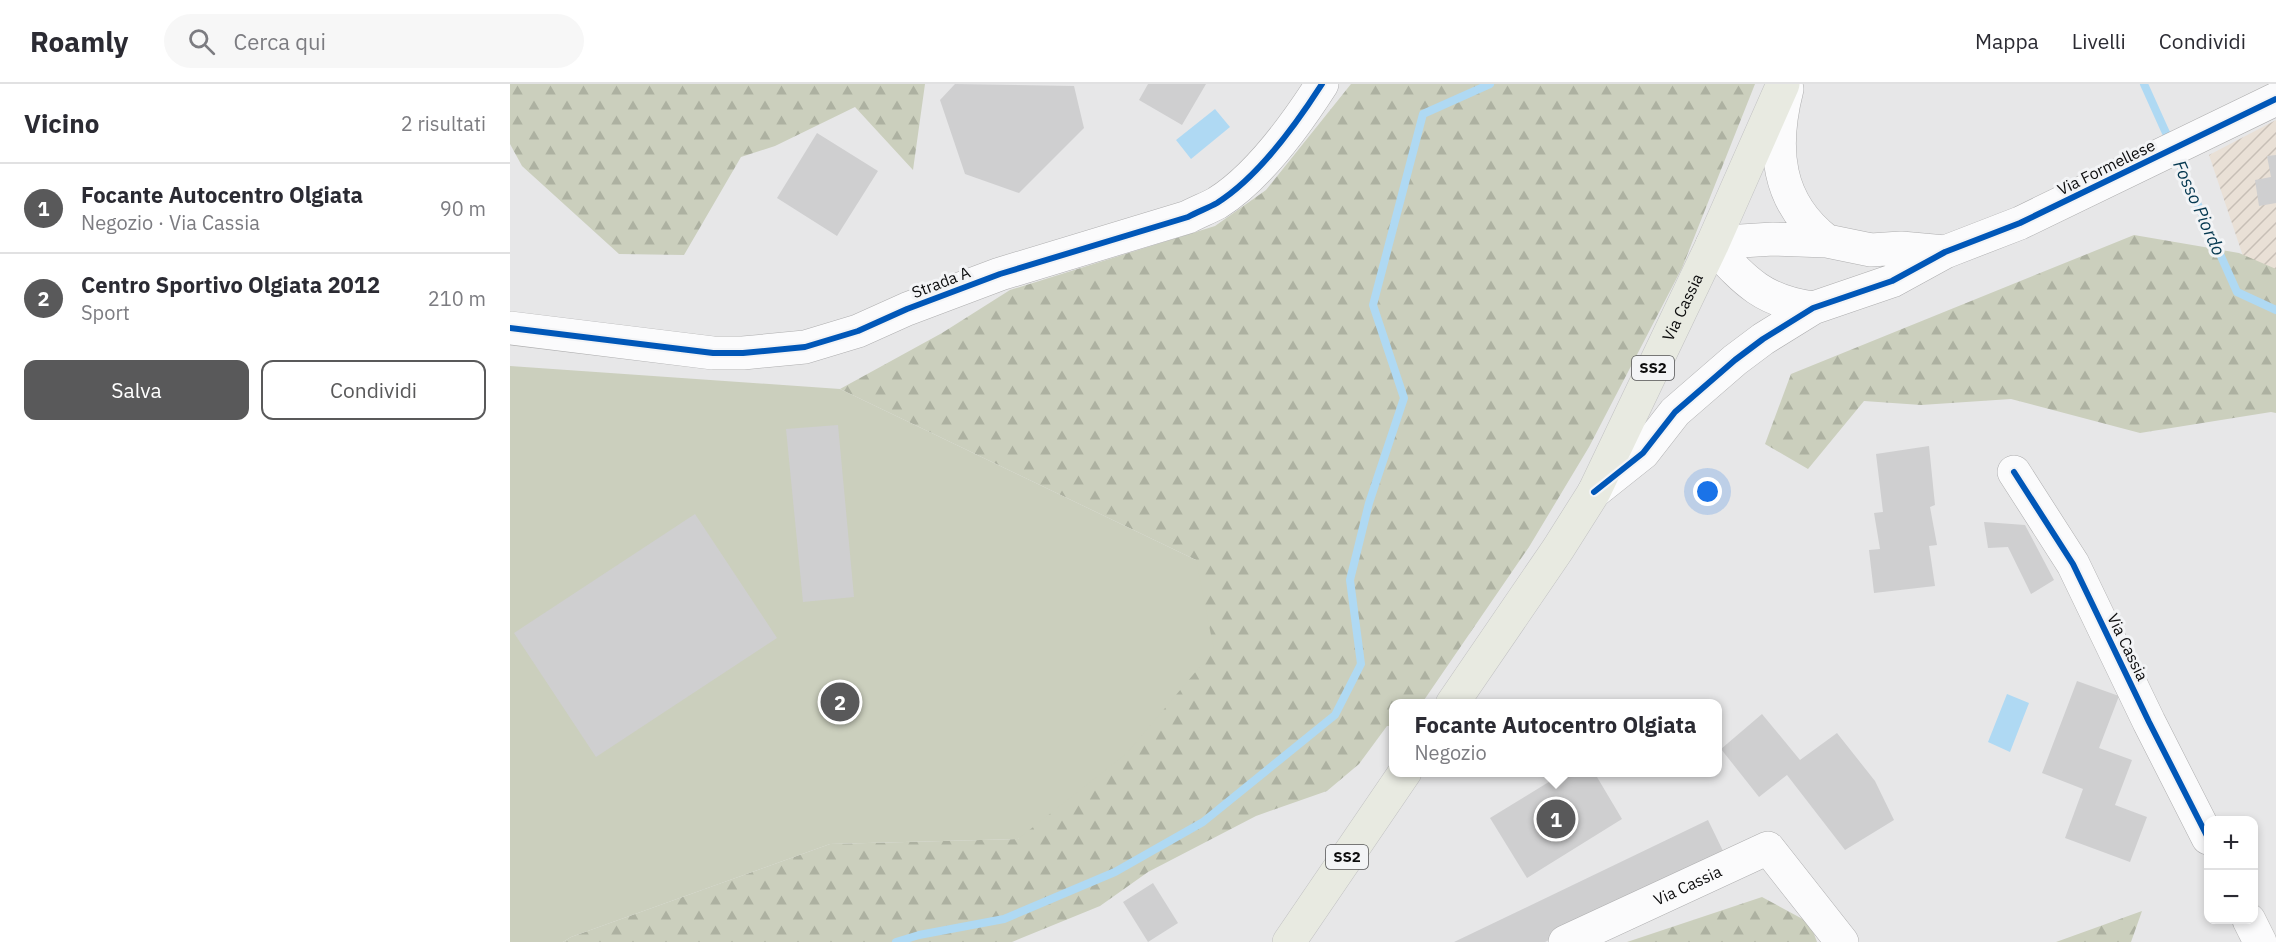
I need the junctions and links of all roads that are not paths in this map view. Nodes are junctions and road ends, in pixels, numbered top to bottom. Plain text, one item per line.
1 (1322, 84) edge
2 (1783, 84) edge
3 (1788, 84) edge
4 (2276, 99) edge
5 (1827, 241) junction
6 (1712, 245) junction
7 (1945, 252) junction
8 (1813, 308) junction
9 (510, 328) edge
10 (2014, 472) dead end
11 (1594, 492) junction
12 (1455, 699) edge
13 (1402, 777) edge
14 (2204, 830) edge
15 (2251, 924) edge
16 (1289, 942) edge
17 (1564, 942) edge
18 (1842, 942) edge
19 (2260, 942) edge

1 - 9 street, Strada A
2 - 6 main road, Via Cassia / SS2
3 - 5 street
4 - 7 street, Via Formellese
5 - 6 street
5 - 7 street
6 - 8 street
6 - 11 main road, Via Cassia / SS2
7 - 8 street, Via Formellese
8 - 11 street, Via Formellese
10 - 14 street, Via Cassia
11 - 12 main road, Via Cassia / SS2
13 - 16 main road, SS2
15 - 19 street
17 - 18 street, Via Cassia

